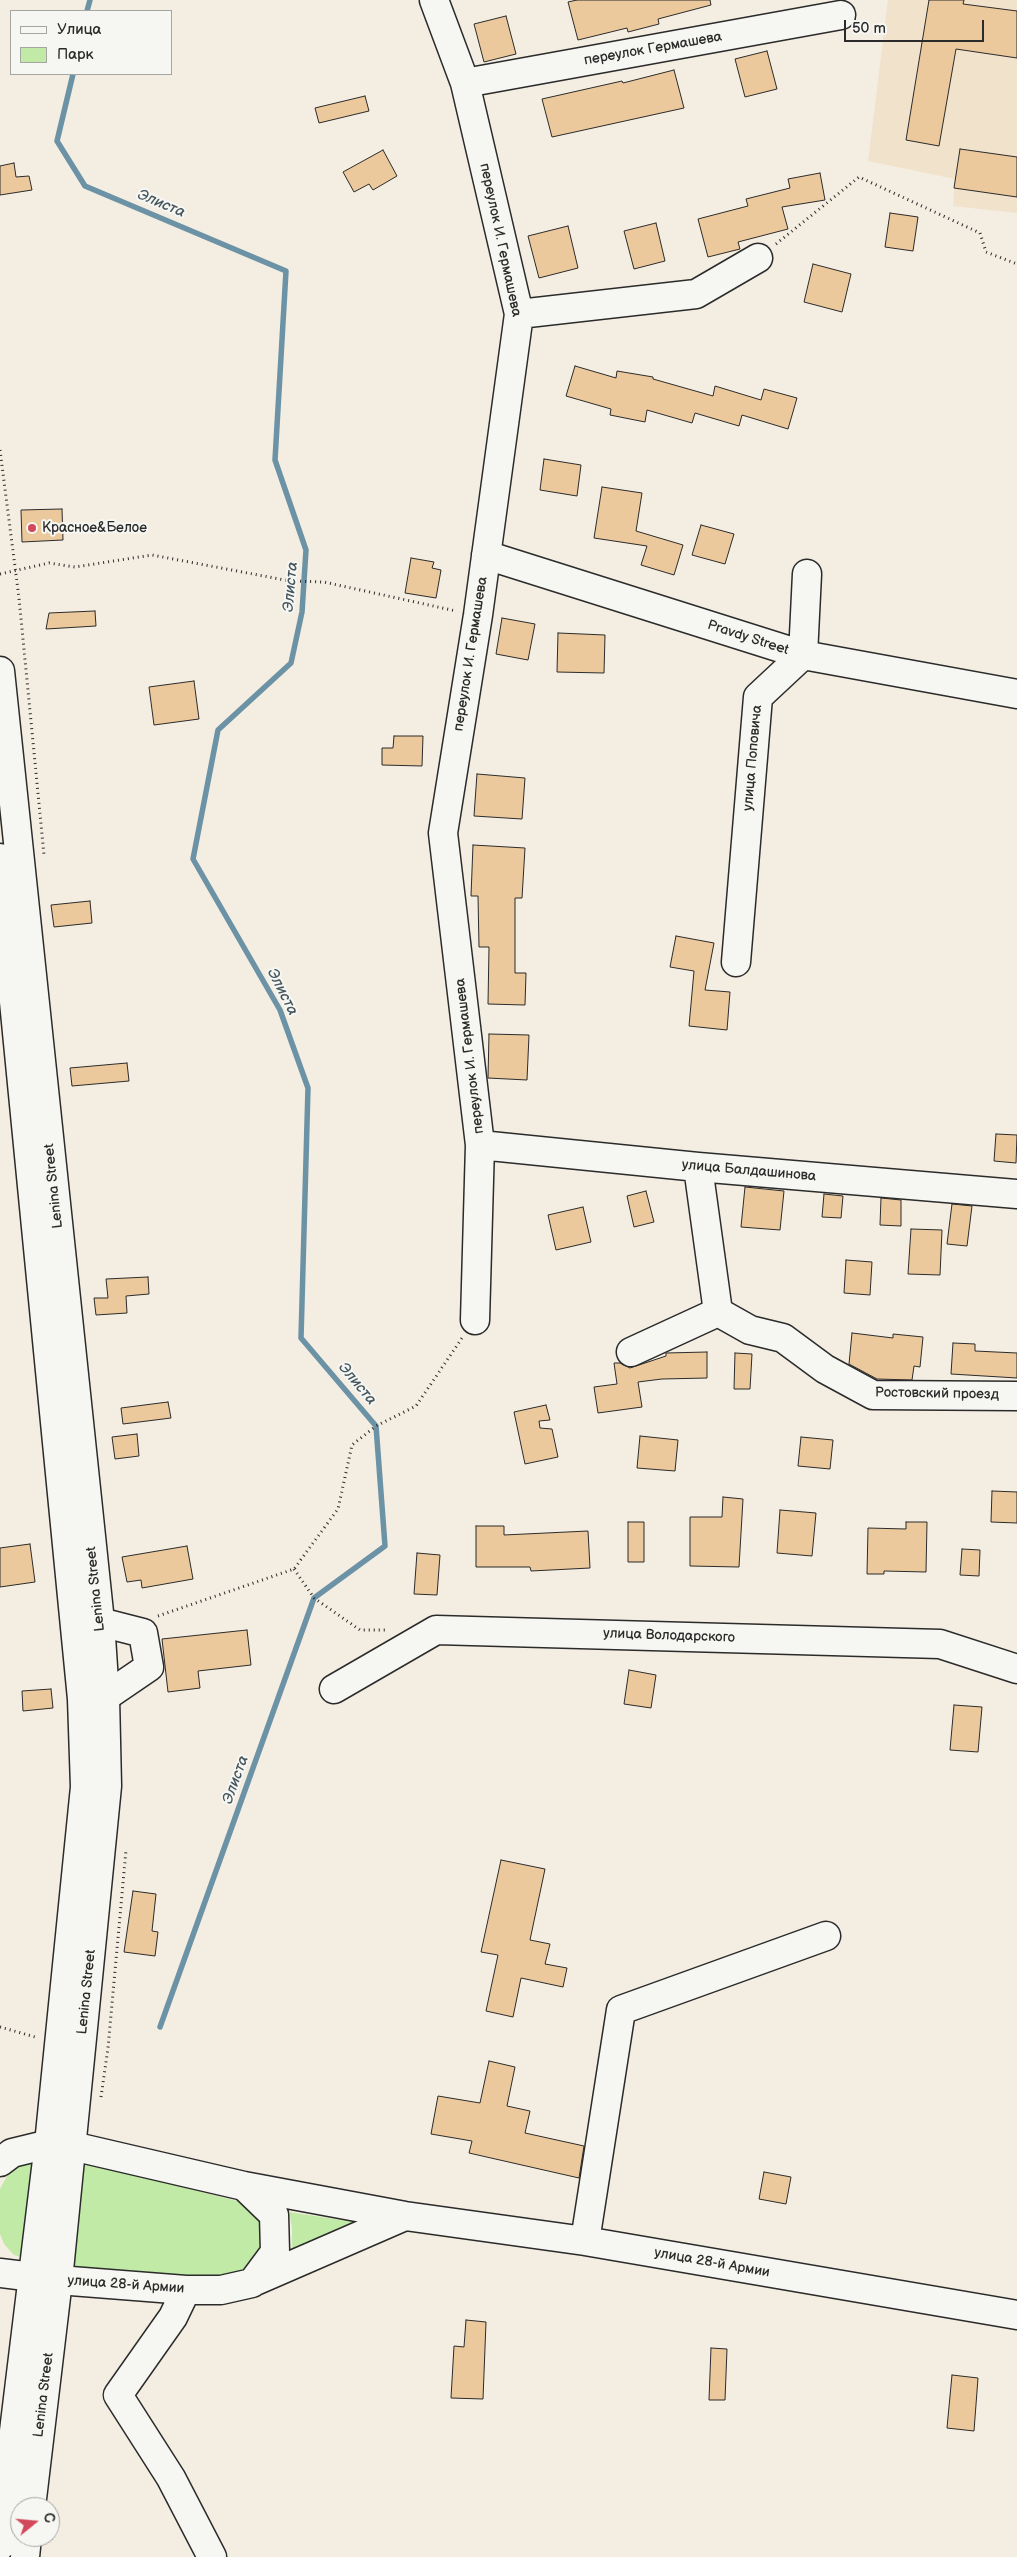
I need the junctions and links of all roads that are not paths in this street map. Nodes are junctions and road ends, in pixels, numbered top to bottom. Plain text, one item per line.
1 (434, 0) edge
2 (841, 15) dead end
3 (465, 83) junction
4 (758, 258) road end
5 (519, 314) junction
6 (486, 555) junction
7 (806, 574) dead end
8 (803, 655) junction
9 (0, 671) edge
10 (1017, 694) edge
11 (0, 858) edge
12 (4, 921) edge
13 (736, 962) dead end
14 (480, 1145) junction
15 (698, 1167) junction
16 (1017, 1194) edge
17 (718, 1312) junction
18 (475, 1320) road end
19 (631, 1352) dead end
20 (1017, 1396) edge
21 (100, 1622) junction
22 (1017, 1669) edge
23 (334, 1690) dead end
24 (106, 1697) junction
25 (826, 1936) dead end
26 (60, 2145) junction
27 (0, 2162) edge
28 (244, 2186) junction
29 (405, 2216) junction
30 (585, 2242) junction
31 (0, 2273) edge
32 (31, 2277) junction
33 (58, 2280) junction
34 (252, 2283) junction
35 (186, 2290) junction
36 (1017, 2315) edge
37 (32, 2497) edge
38 (0, 2546) edge
39 (212, 2557) edge

1 - 3 street, переулок И. Гермашева
2 - 3 street, переулок Гермашева
3 - 5 street, переулок И. Гермашева
4 - 5 street
5 - 6 street, переулок И. Гермашева
6 - 8 street, Pravdy Street
6 - 14 street, переулок И. Гермашева
7 - 8 street
8 - 10 street, Pravdy Street
8 - 13 street, улица Поповича
9 - 21 street, Lenina Street
11 - 12 street, Lenina Street
12 - 26 street, Lenina Street
14 - 15 street, улица Балдашинова
14 - 18 street, переулок И. Гермашева
15 - 16 street, улица Балдашинова
15 - 17 street
17 - 19 street
17 - 20 street, Ростовский проезд
21 - 24 street, Lenina Street
21 - 24 street
22 - 23 street, улица Володарского
24 - 26 street, Lenina Street
25 - 30 street
26 - 27 street, улица 28-й Армии
26 - 28 street, улица 28-й Армии
26 - 32 street, Lenina Street
26 - 33 street, Lenina Street
28 - 29 street, улица 28-й Армии
28 - 34 street
29 - 30 street, улица 28-й Армии
29 - 34 street, улица 28-й Армии
30 - 36 street, улица 28-й Армии
31 - 32 street, улица 28-й Армии
32 - 33 street, улица 28-й Армии
32 - 38 street, Lenina Street
33 - 35 street, улица 28-й Армии
33 - 37 street, Lenina Street
34 - 35 street, улица 28-й Армии
35 - 39 street

